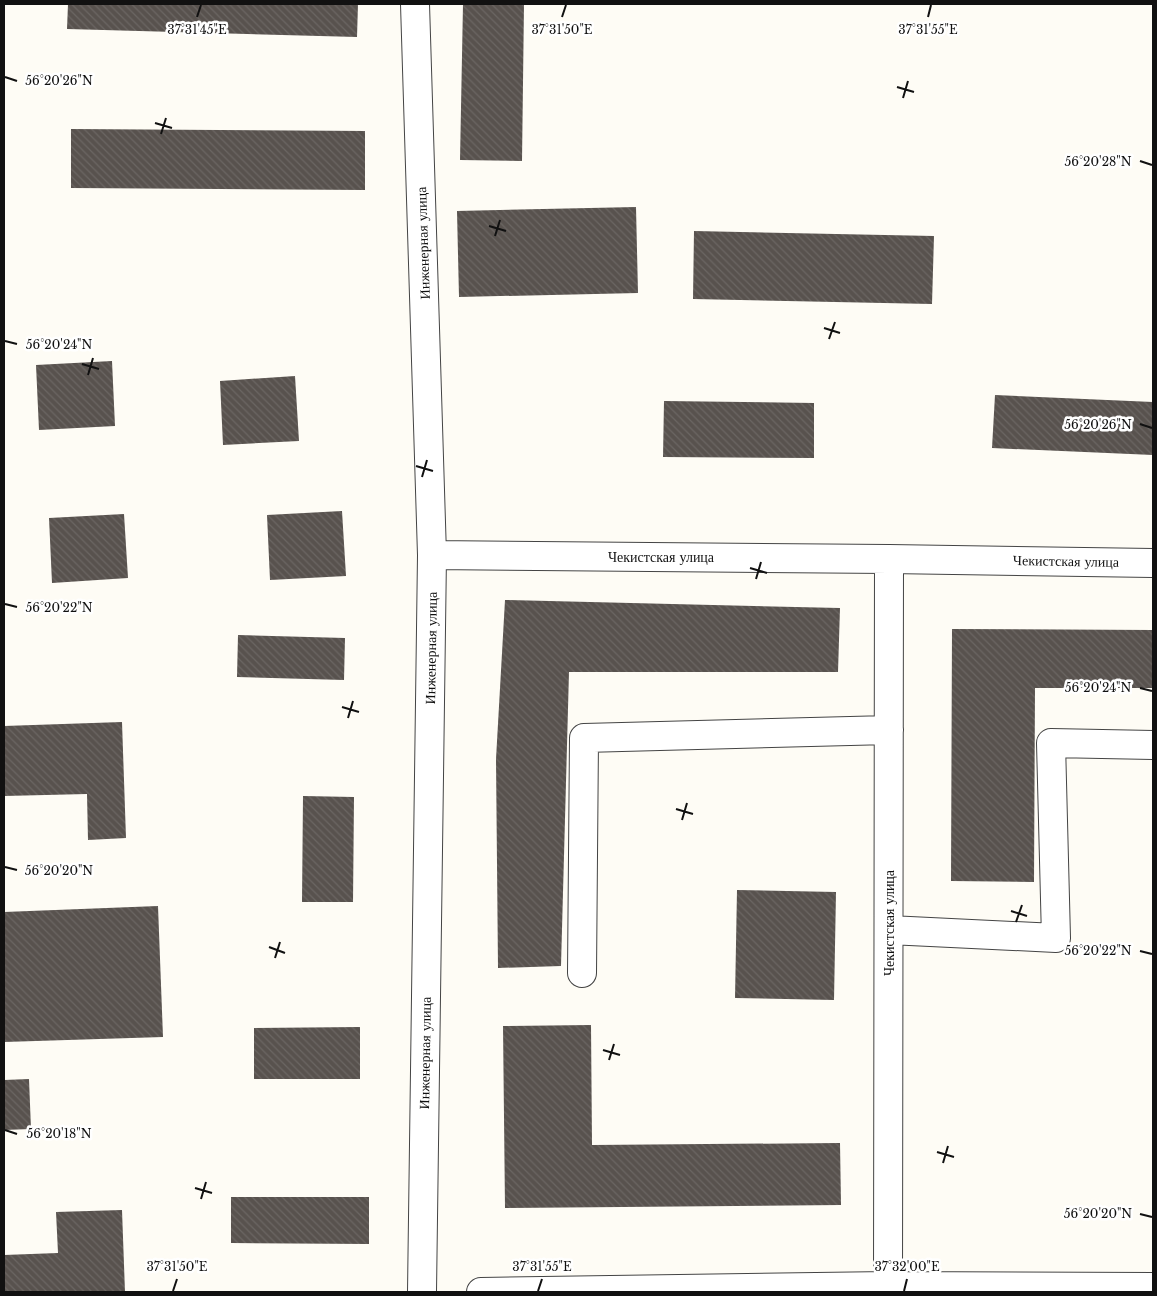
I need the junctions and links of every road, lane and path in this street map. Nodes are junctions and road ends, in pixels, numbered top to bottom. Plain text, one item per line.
1 (415, 4) edge
2 (432, 556) junction
3 (889, 559) junction
4 (1153, 563) edge
5 (889, 730) junction
6 (1153, 746) edge
7 (889, 930) junction
8 (582, 973) dead end
9 (888, 1286) junction
10 (1153, 1287) edge
11 (698, 1291) edge
12 (422, 1292) edge
13 (481, 1292) edge

1 - 2 street, Инженерная улица
2 - 3 street, Чекистская улица
2 - 12 street, Инженерная улица
3 - 4 street, Чекистская улица
3 - 5 street, Чекистская улица
5 - 7 street, Чекистская улица
5 - 8 street
6 - 7 street
7 - 9 street, Чекистская улица
9 - 10 street
9 - 11 street
11 - 13 street

